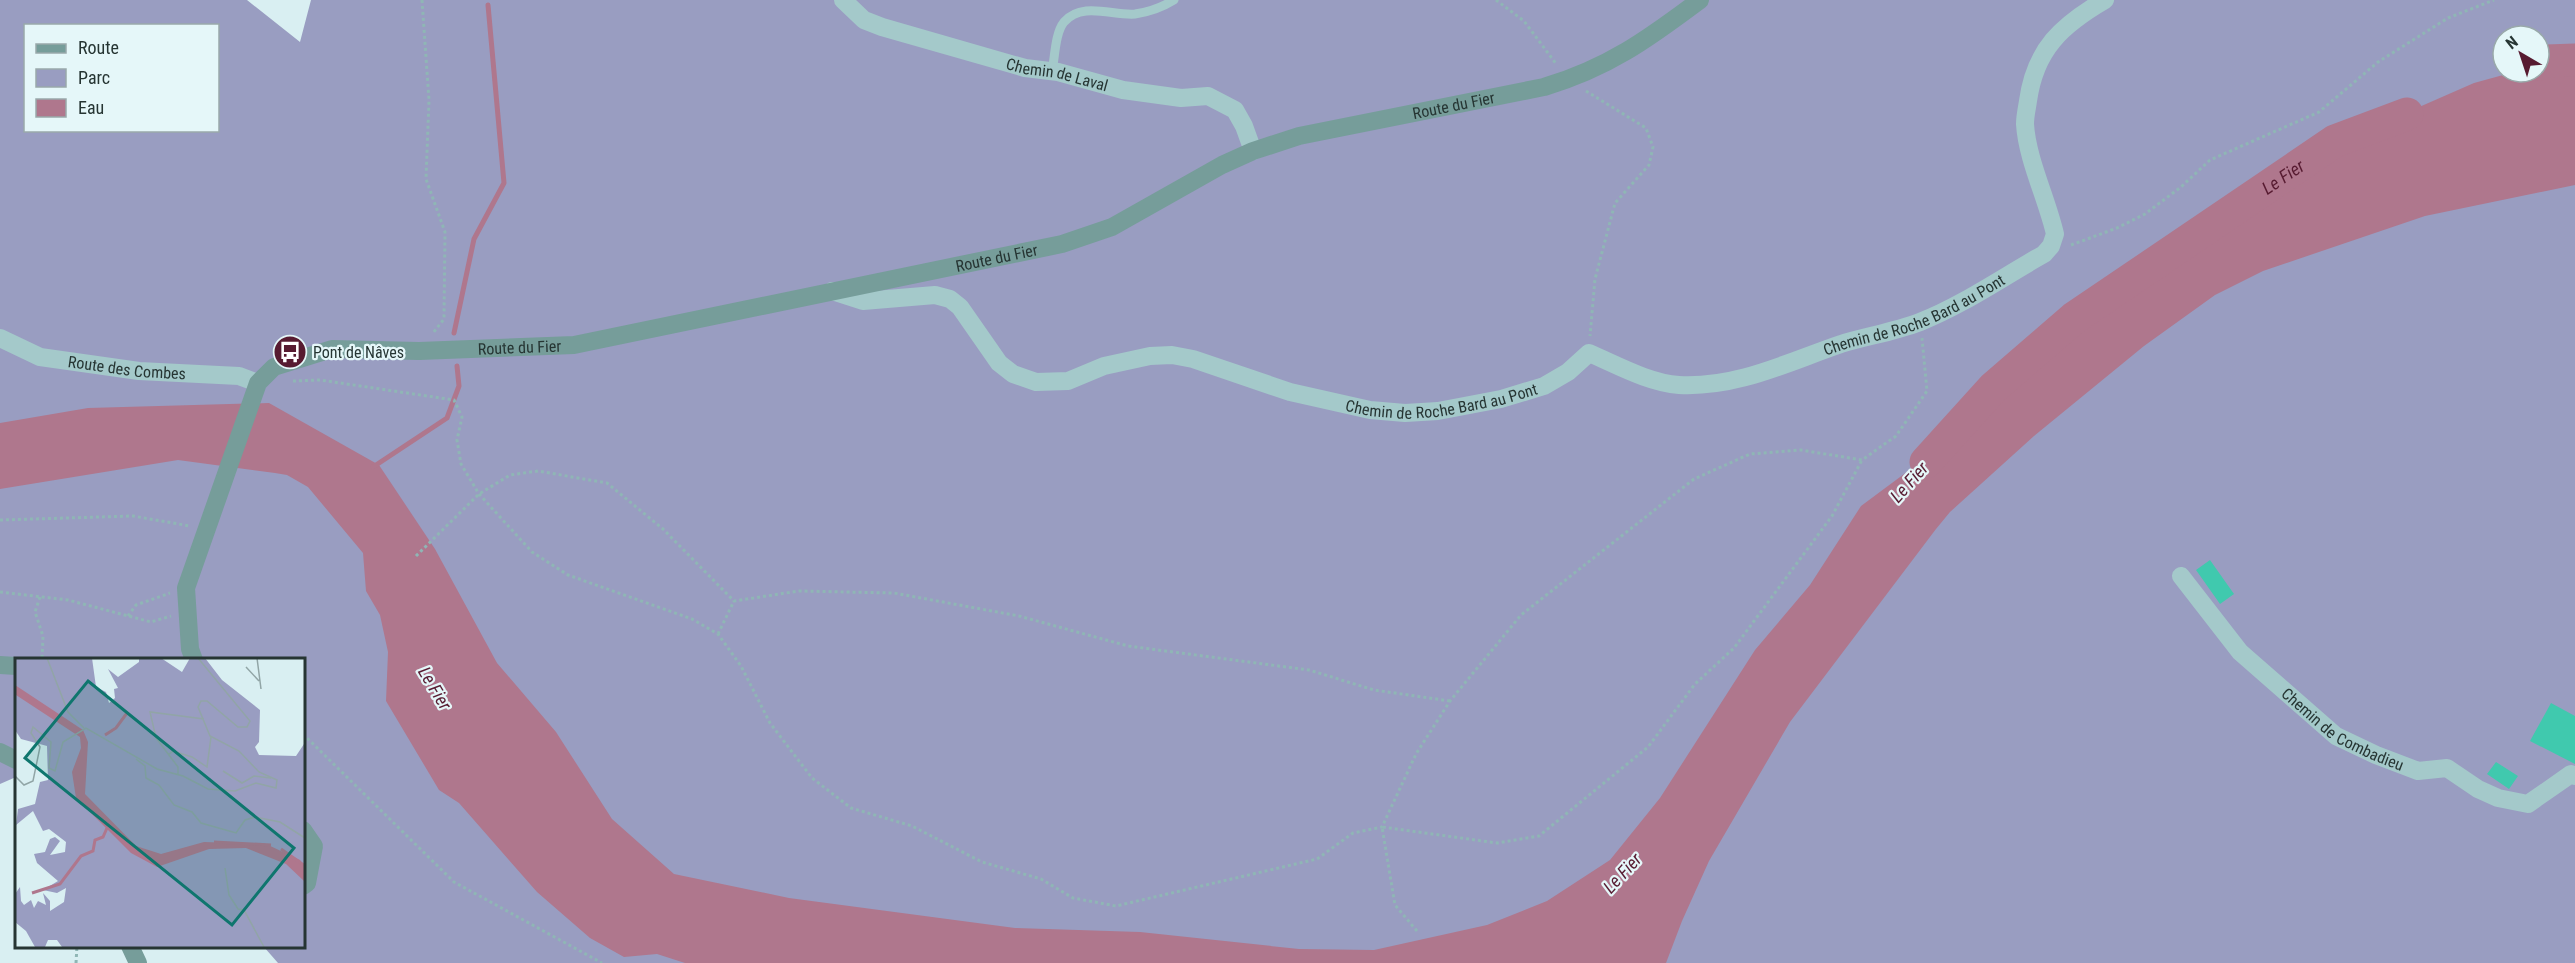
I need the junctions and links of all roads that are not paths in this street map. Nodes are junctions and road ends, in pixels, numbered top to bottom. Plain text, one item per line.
1 (843, 0) edge
2 (1174, 0) edge
3 (1700, 0) edge
4 (2105, 0) edge
5 (1052, 71) junction
6 (1253, 151) junction
7 (832, 291) junction
8 (0, 338) edge
9 (258, 383) junction
10 (2181, 576) dead end
11 (193, 658) edge
12 (0, 665) edge
13 (15, 666) edge
14 (0, 752) edge
15 (15, 760) edge
16 (2575, 776) edge
17 (304, 831) edge
18 (304, 885) edge
19 (131, 948) edge
20 (138, 963) edge

1 - 5 street, Chemin de Laval
2 - 5 lane
3 - 6 main road, Route du Fier
4 - 7 street, Chemin de Roche Bard au Pont
5 - 6 street, Chemin de Laval
6 - 7 main road, Route du Fier
7 - 9 main road, Route du Fier
8 - 9 street, Route des Combes
9 - 11 main road
10 - 16 street, Chemin de Combadieu
12 - 13 main road
14 - 15 main road
17 - 18 main road
19 - 20 main road

